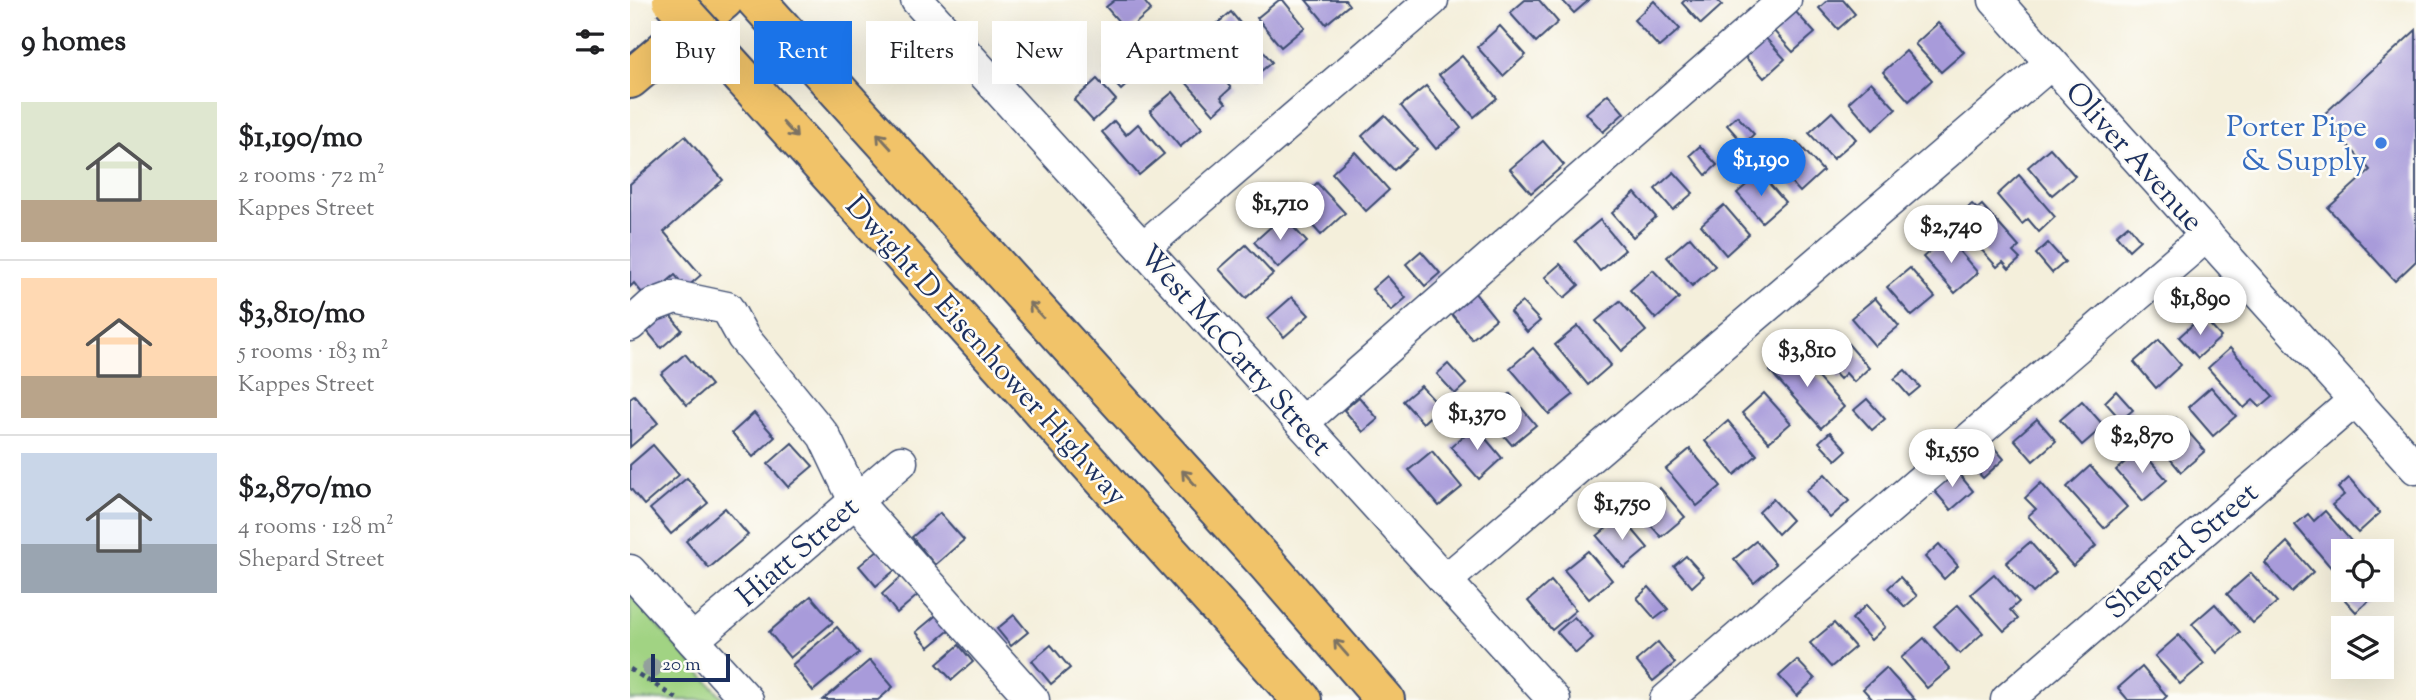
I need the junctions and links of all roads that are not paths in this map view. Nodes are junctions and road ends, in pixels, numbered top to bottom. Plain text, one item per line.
1 (672, 0) edge
2 (724, 0) edge
3 (756, 0) edge
4 (917, 0) edge
5 (1432, 0) edge
6 (1785, 0) edge
7 (1995, 0) edge
8 (2051, 62) junction
9 (630, 79) edge
10 (2207, 235) junction
11 (1143, 248) junction
12 (630, 325) edge
13 (1007, 372) junction
14 (2355, 400) junction
15 (1302, 423) junction
16 (901, 462) dead end
17 (2416, 468) edge
18 (855, 501) junction
19 (630, 571) edge
20 (1446, 581) junction
21 (693, 640) junction
22 (747, 700) edge
23 (1033, 700) edge
24 (1268, 700) edge
25 (1302, 700) edge
26 (1385, 700) edge
27 (1554, 700) edge
28 (1666, 700) edge
29 (2007, 700) edge

1 -> 13 main road, Dwight D Eisenhower Highway, bridge
2 - 9 main road
26 -> 3 main road
4 - 11 street, West McCarty Street
5 - 11 street
6 - 15 street
7 - 8 street, Oliver Avenue
8 - 10 street, Oliver Avenue
8 - 20 street
10 - 14 street, Oliver Avenue
10 - 28 street
11 - 15 street, West McCarty Street
12 - 18 street
13 - 24 main road
13 - 25 main road, Dwight D Eisenhower Highway
14 - 17 street, Oliver Avenue
14 - 29 street, Shepard Street
15 - 20 street, West McCarty Street
16 - 18 street, Hiatt Street
18 - 21 street, Hiatt Street
18 - 23 street
19 - 21 street
20 - 27 street, West McCarty Street
21 - 22 street

